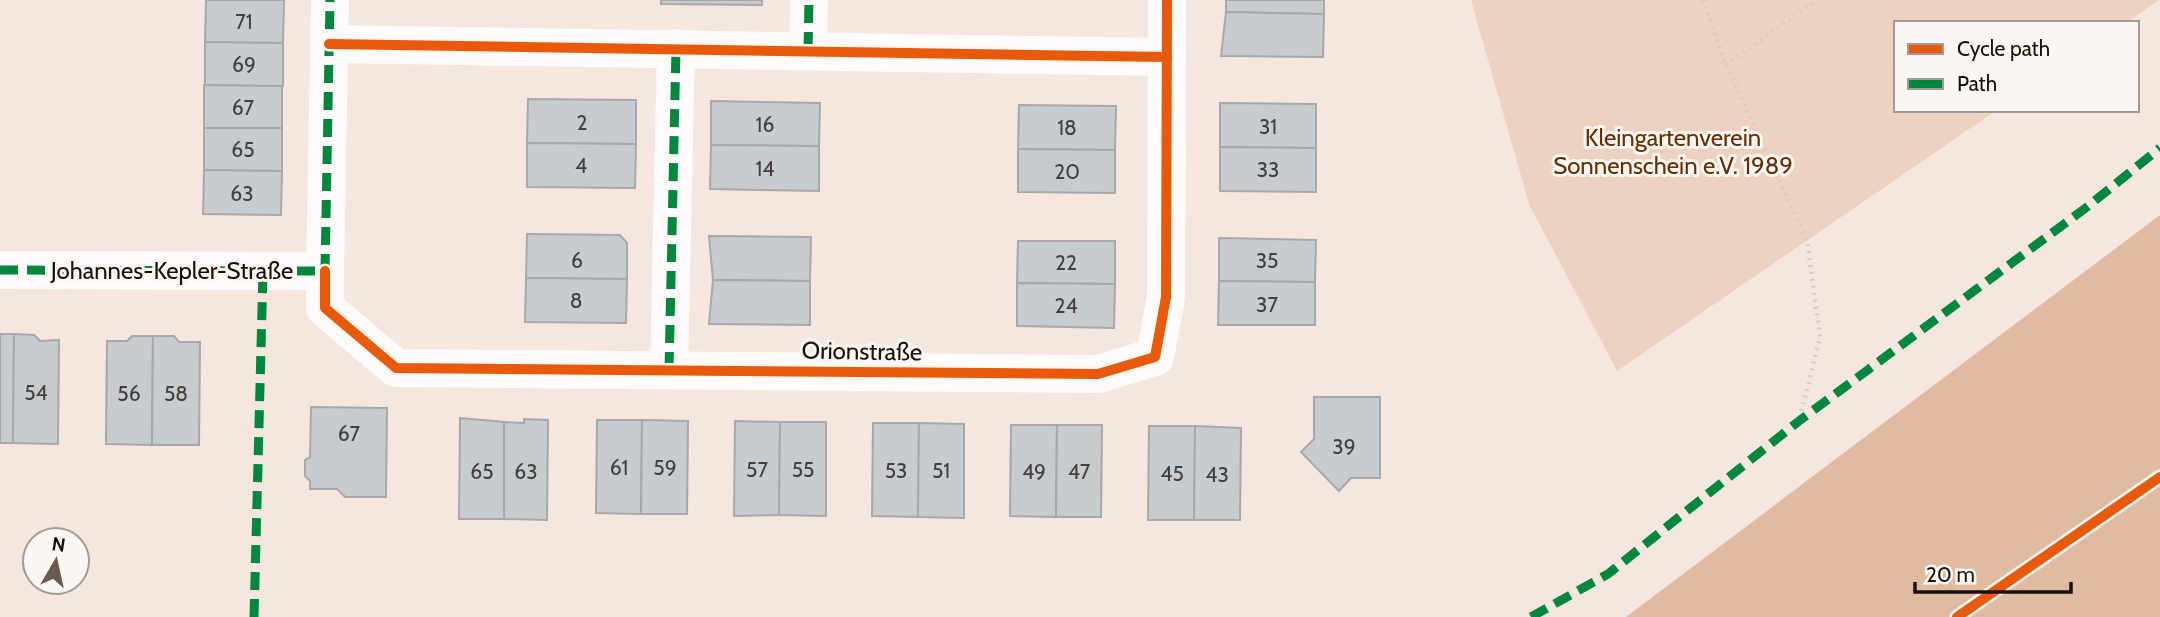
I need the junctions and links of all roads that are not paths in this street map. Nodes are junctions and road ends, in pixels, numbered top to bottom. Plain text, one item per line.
1 (330, 0) edge
2 (809, 0) edge
3 (1167, 0) edge
4 (329, 44) junction
5 (676, 48) junction
6 (808, 50) junction
7 (1167, 57) junction
8 (0, 270) edge
9 (325, 271) junction
10 (670, 370) junction

1 - 4 street, Johannes-Kepler-Straße
2 - 6 street
3 - 7 street, Orionstraße
4 - 5 street
4 - 9 street, Johannes-Kepler-Straße
5 - 6 street
5 - 10 street
6 - 7 street
7 - 10 street, Orionstraße
8 - 9 street, Johannes-Kepler-Straße
9 - 10 street, Orionstraße

